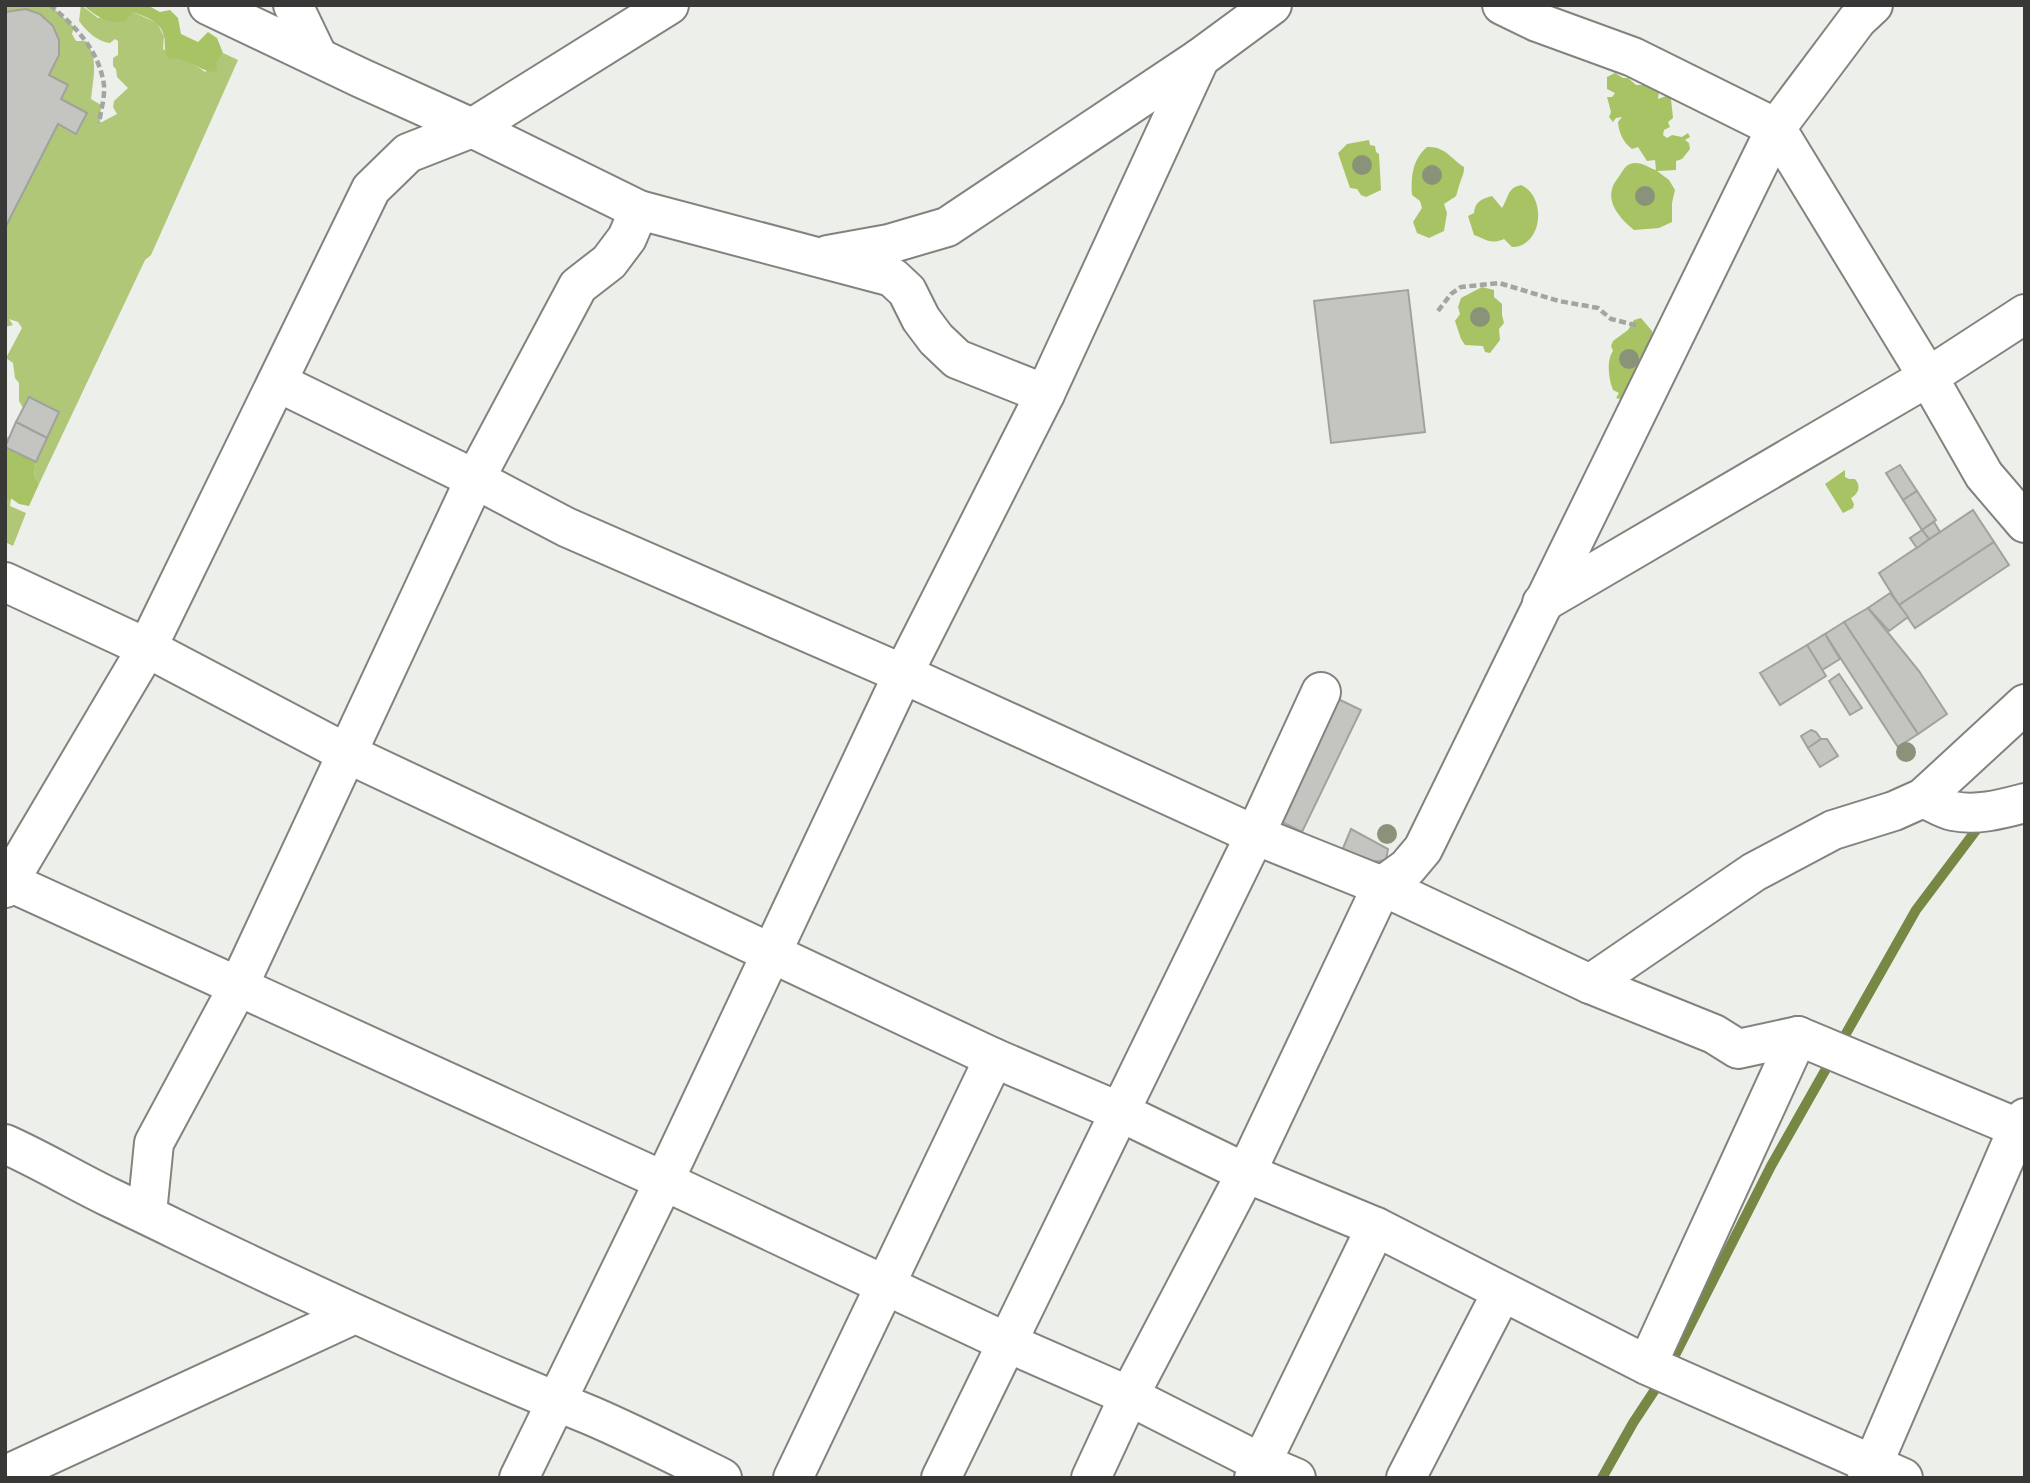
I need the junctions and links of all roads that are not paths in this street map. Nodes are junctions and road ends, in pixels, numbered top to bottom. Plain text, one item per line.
1 (208, 5) edge
2 (293, 5) edge
3 (669, 5) edge
4 (1272, 5) edge
5 (1502, 5) edge
6 (1873, 5) edge
7 (318, 57) junction
8 (1200, 58) junction
9 (472, 128) junction
10 (1776, 128) junction
11 (639, 211) junction
12 (820, 257) junction
13 (2025, 314) edge
14 (1928, 377) junction
15 (277, 382) junction
16 (1045, 394) junction
17 (475, 478) junction
18 (2025, 523) edge
19 (5, 582) edge
20 (1542, 603) junction
21 (147, 648) junction
22 (903, 674) junction
23 (1321, 692) dead end
24 (2025, 704) edge
25 (346, 753) junction
26 (1923, 798) junction
27 (2025, 803) edge
28 (1255, 835) junction
29 (6, 883) edge
30 (1382, 886) junction
31 (772, 952) junction
32 (1590, 984) junction
33 (238, 987) junction
34 (1798, 1036) junction
35 (994, 1058) junction
36 (1120, 1112) junction
37 (2023, 1126) edge
38 (5, 1144) edge
39 (1246, 1173) junction
40 (664, 1181) junction
41 (148, 1213) junction
42 (1376, 1227) junction
43 (886, 1286) junction
44 (1502, 1292) junction
45 (355, 1314) junction
46 (1008, 1343) junction
47 (1647, 1365) junction
48 (1129, 1396) junction
49 (557, 1404) junction
50 (1257, 1471) edge
51 (1881, 1474) edge
52 (9, 1476) edge
53 (519, 1478) edge
54 (722, 1478) edge
55 (793, 1478) edge
56 (941, 1478) edge
57 (1091, 1478) edge
58 (1296, 1478) edge
59 (1406, 1478) edge

1 - 7 street
2 - 7 street
3 - 9 street
4 - 8 street
5 - 10 street
6 - 10 street
7 - 9 street
8 - 12 street
8 - 16 street
9 - 11 street
9 - 15 street
10 - 14 street
10 - 20 street
11 - 12 street
11 - 17 street
12 - 16 street
13 - 14 street
14 - 18 street
14 - 20 street
15 - 17 street
15 - 21 street
16 - 22 street
17 - 22 street
17 - 25 street
19 - 21 street
20 - 30 street
21 - 25 street
21 - 29 street
22 - 28 street
22 - 31 street
23 - 28 street
24 - 26 street
25 - 31 street
25 - 33 street
26 - 27 street
26 - 32 street
28 - 30 street
28 - 36 street
29 - 33 street
30 - 32 street
30 - 39 street
31 - 35 street
31 - 40 street
32 - 34 street
33 - 40 street
33 - 41 street
34 - 37 street
34 - 47 street
35 - 36 street
35 - 43 street
36 - 39 street
36 - 46 street
37 - 51 street
38 - 41 street
39 - 42 street
39 - 48 street
40 - 43 street
40 - 49 street
41 - 45 street
42 - 44 street
42 - 50 street
43 - 46 street
43 - 55 street
44 - 47 street
44 - 59 street
45 - 49 street
45 - 52 street
46 - 48 street
46 - 56 street
47 - 51 street
48 - 50 street
48 - 57 street
49 - 53 street
49 - 54 street
50 - 58 street

